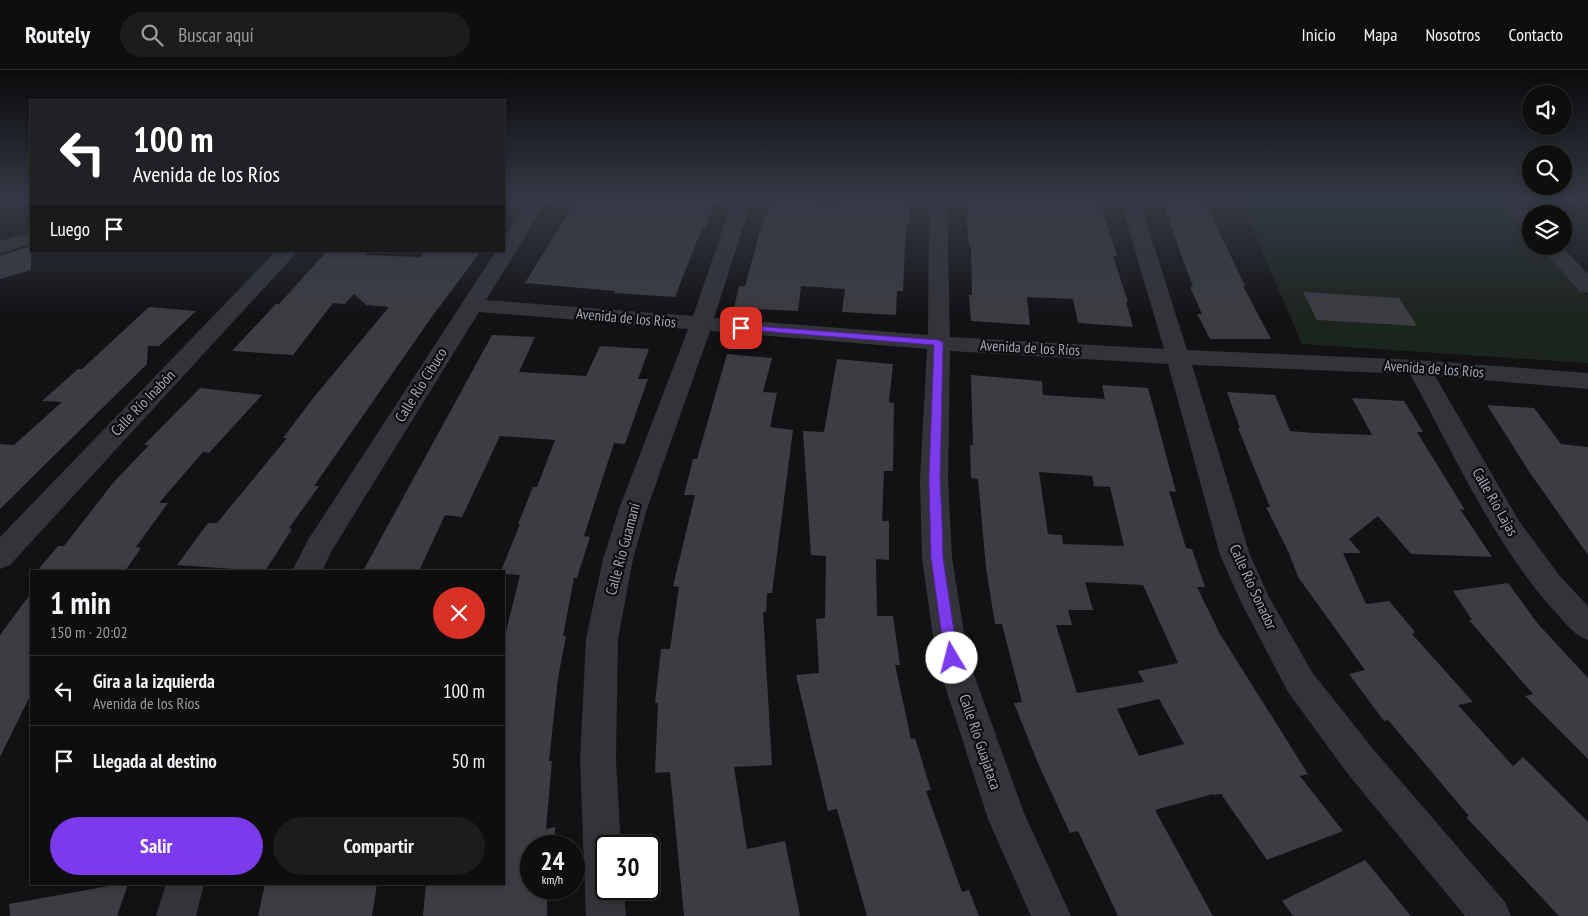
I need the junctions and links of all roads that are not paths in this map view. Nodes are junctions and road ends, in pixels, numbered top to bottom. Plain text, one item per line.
1 (30, 238) edge
2 (514, 238) edge
3 (730, 238) edge
4 (938, 238) edge
5 (1141, 238) edge
6 (0, 248) edge
7 (287, 252) edge
8 (1558, 255) edge
9 (1588, 287) edge
10 (472, 305) junction
11 (701, 324) junction
12 (939, 343) junction
13 (1178, 357) junction
14 (1418, 367) junction
15 (1588, 381) edge
16 (0, 557) edge
17 (307, 570) edge
18 (1588, 627) edge
19 (185, 885) edge
20 (176, 916) edge
21 (606, 916) edge
22 (1051, 916) edge
23 (1491, 916) edge

1 - 6 street
2 - 10 street, Calle Río Cibuco
3 - 11 street, Calle Río Guamaní
4 - 12 street, Calle Río Guajataca
5 - 13 street, Calle Río Sonador
7 - 16 street, Calle Río Inabón
8 - 9 street
10 - 11 street, Avenida de los Ríos
10 - 17 street, Calle Río Cibuco
11 - 12 street, Avenida de los Ríos
11 - 21 street, Calle Río Guamaní
12 - 13 street, Avenida de los Ríos
12 - 22 street, Calle Río Guajataca
13 - 14 street, Avenida de los Ríos
13 - 23 street, Calle Río Sonador
14 - 15 street, Avenida de los Ríos
14 - 18 street, Calle Río Lajas
19 - 20 street

